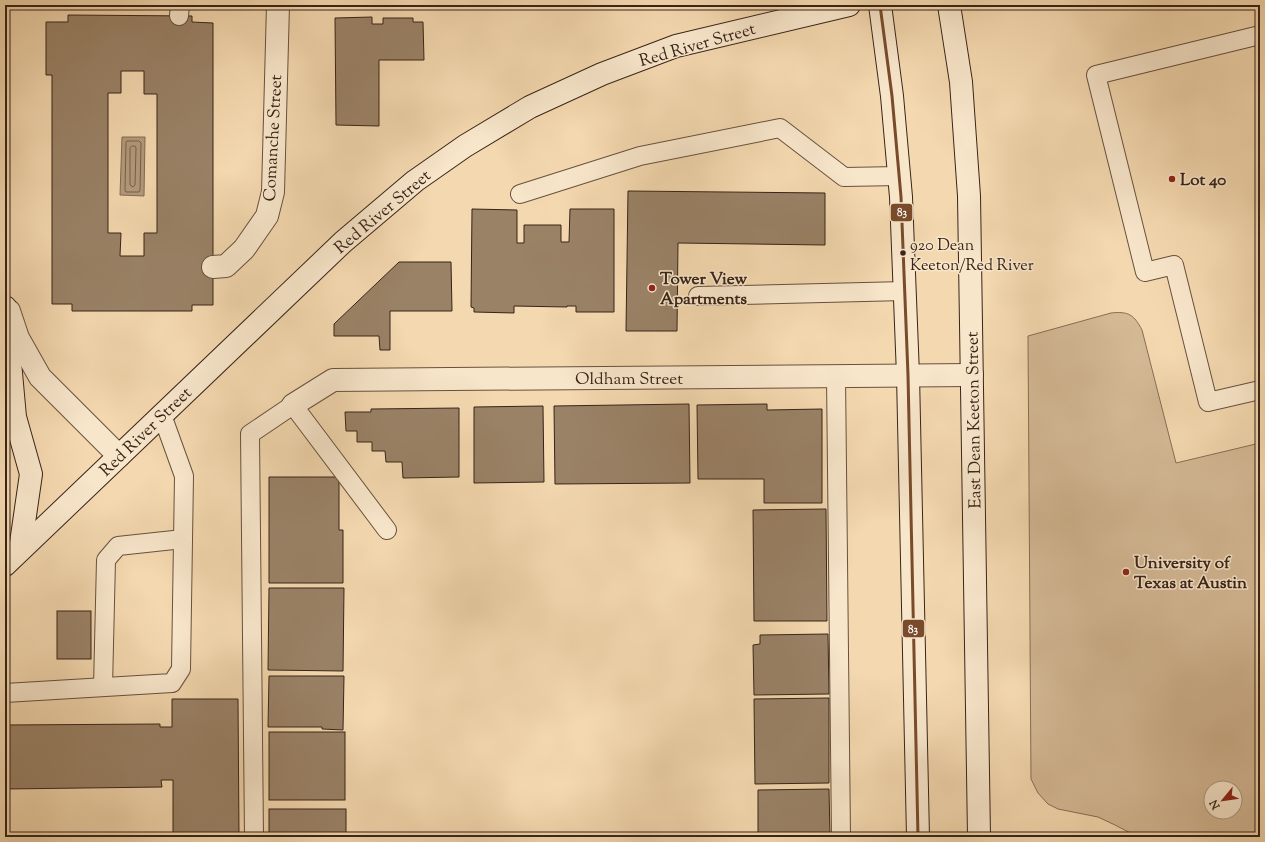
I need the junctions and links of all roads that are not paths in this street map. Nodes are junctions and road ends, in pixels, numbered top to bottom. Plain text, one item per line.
1 (278, 5) edge
2 (849, 5) edge
3 (880, 5) edge
4 (949, 5) edge
5 (1260, 35) edge
6 (900, 176) junction
7 (520, 194) dead end
8 (213, 266) dead end
9 (905, 291) junction
10 (698, 296) dead end
11 (5, 298) edge
12 (5, 307) edge
13 (908, 375) junction
14 (972, 375) junction
15 (836, 376) junction
16 (1260, 390) edge
17 (293, 405) junction
18 (162, 415) junction
19 (119, 456) junction
20 (387, 530) dead end
21 (183, 539) junction
22 (20, 550) junction
23 (5, 565) edge
24 (103, 687) junction
25 (5, 693) edge
26 (254, 837) edge
27 (842, 837) edge
28 (918, 837) edge
29 (979, 837) edge

1 - 8 main road, Comanche Street
2 - 18 main road, Red River Street
3 - 6 main road
4 - 14 main road, East Dean Keeton Street
5 - 16 lane
6 - 7 lane
6 - 9 main road
9 - 10 lane
9 - 13 main road
11 - 19 main road
12 - 22 main road
13 - 14 main road, Oldham Street
13 - 15 main road, Oldham Street
13 - 28 main road
14 - 29 main road, East Dean Keeton Street
15 - 17 main road, Oldham Street
15 - 27 lane
17 - 20 lane
17 - 26 lane
18 - 19 main road, Red River Street
18 - 21 lane
19 - 22 main road, Red River Street
21 - 24 lane
21 - 24 lane
22 - 23 main road, Red River Street
24 - 25 lane

